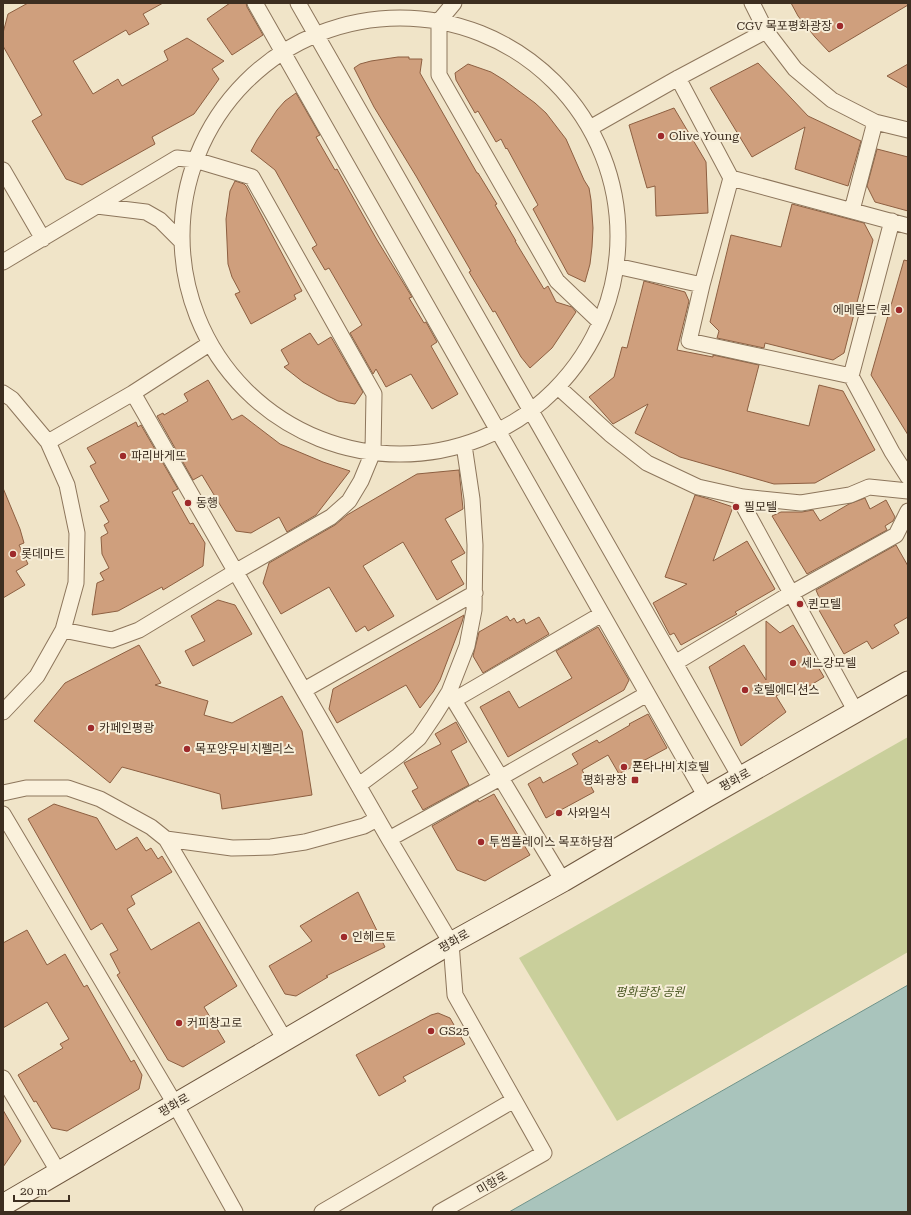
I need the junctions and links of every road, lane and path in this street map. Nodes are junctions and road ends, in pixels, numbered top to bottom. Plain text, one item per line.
1 (255, 3) edge
2 (298, 3) edge
3 (454, 3) edge
4 (752, 3) edge
5 (439, 21) junction
6 (766, 31) junction
7 (316, 35) junction
8 (283, 52) junction
9 (678, 78) junction
10 (875, 122) junction
11 (590, 128) junction
12 (908, 130) edge
13 (195, 160) junction
14 (3, 170) edge
15 (731, 178) junction
16 (97, 206) junction
17 (852, 210) junction
18 (892, 221) junction
19 (908, 226) edge
20 (43, 239) junction
21 (182, 242) junction
22 (3, 262) edge
23 (616, 266) junction
24 (702, 285) junction
25 (600, 322) junction
26 (210, 344) junction
27 (851, 376) junction
28 (558, 387) junction
29 (3, 392) edge
30 (133, 394) junction
31 (531, 410) junction
32 (498, 431) junction
33 (48, 442) junction
34 (464, 445) junction
35 (373, 452) junction
36 (908, 477) edge
37 (908, 491) edge
38 (738, 496) junction
39 (908, 511) edge
40 (235, 572) junction
41 (475, 593) junction
42 (790, 594) junction
43 (602, 614) junction
44 (62, 630) junction
45 (675, 663) junction
46 (908, 682) edge
47 (304, 690) junction
48 (647, 694) junction
49 (451, 696) junction
50 (3, 712) edge
51 (856, 712) junction
52 (740, 777) junction
53 (500, 778) junction
54 (359, 785) junction
55 (3, 793) edge
56 (706, 797) junction
57 (3, 814) edge
58 (378, 819) junction
59 (166, 839) junction
60 (389, 839) junction
61 (563, 881) junction
62 (451, 943) junction
63 (285, 1040) junction
64 (3, 1078) edge
65 (514, 1100) junction
66 (175, 1104) junction
67 (59, 1173) junction
68 (3, 1205) edge
69 (235, 1212) edge
70 (322, 1212) edge
71 (440, 1212) edge

1 - 8 street
2 - 7 street
3 - 5 street
4 - 6 street
5 - 7 street
5 - 11 street
5 - 25 street
6 - 9 street
6 - 10 street
7 - 8 street
7 - 31 street
8 - 13 street
8 - 32 street
9 - 11 street
9 - 15 street
10 - 12 street
10 - 17 street
11 - 23 street
13 - 16 street
13 - 21 street
13 - 35 street
14 - 20 street
15 - 17 street
15 - 24 street
16 - 20 street
16 - 21 street
17 - 18 street
18 - 19 street
18 - 27 street
20 - 22 street
21 - 26 street
23 - 24 street
23 - 25 street
24 - 27 street
25 - 28 street
26 - 30 street
26 - 35 street
27 - 36 street
28 - 31 street
28 - 38 street
29 - 33 street
30 - 33 street
30 - 40 street
31 - 32 street
31 - 45 street
32 - 34 street
32 - 43 street
33 - 44 street
34 - 35 street
34 - 41 street
35 - 40 street
37 - 38 street
38 - 42 street
39 - 42 street
40 - 44 street
40 - 47 street
41 - 47 street
41 - 49 street
42 - 45 street
42 - 51 street
43 - 48 street
43 - 49 street
44 - 50 street
45 - 52 street
46 - 51 street, 평화로
47 - 54 street
48 - 53 street
48 - 56 street
49 - 53 street
49 - 54 street
51 - 52 street, 평화로
52 - 56 street, 평화로
53 - 60 street
53 - 61 street
54 - 58 street
55 - 59 street
56 - 61 street, 평화로
57 - 66 street
58 - 59 street
58 - 60 street
59 - 63 street
60 - 62 street
61 - 62 street, 평화로
62 - 63 street, 평화로
62 - 65 street
63 - 66 street, 평화로
64 - 67 street
65 - 70 street
65 - 71 street, 미항로
66 - 67 street, 평화로
66 - 69 street
67 - 68 street, 평화로

